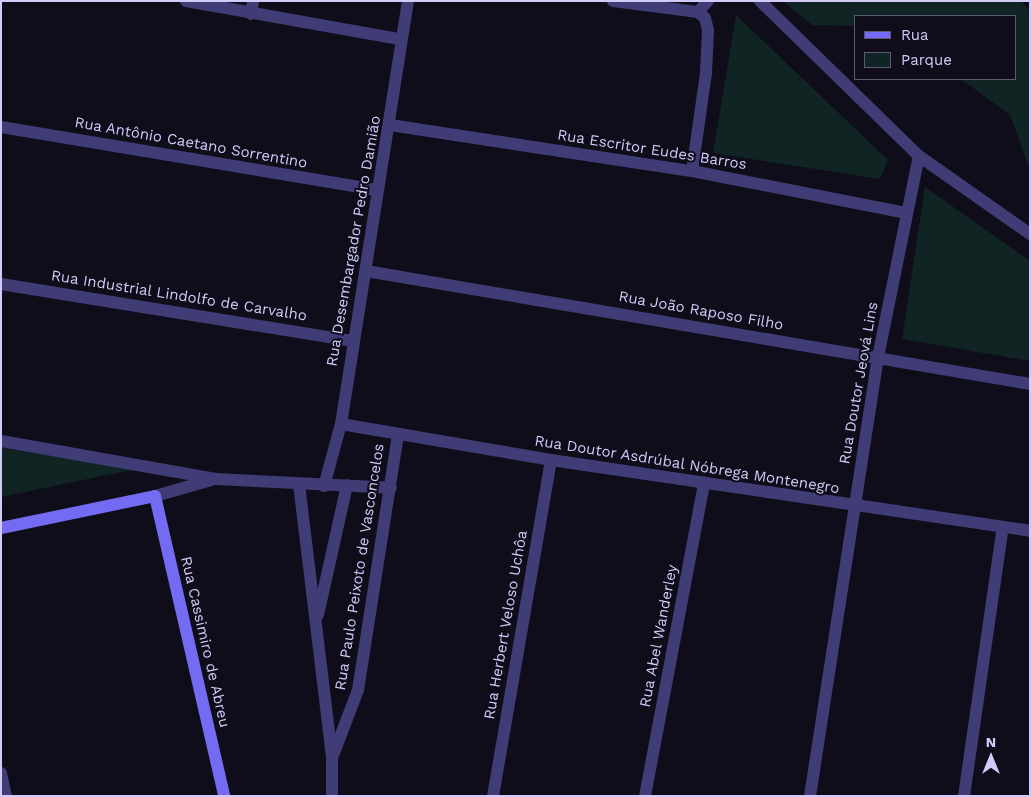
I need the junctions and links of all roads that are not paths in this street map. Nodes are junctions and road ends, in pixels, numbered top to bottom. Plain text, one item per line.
1 (186, 1) edge
2 (408, 1) edge
3 (613, 1) edge
4 (708, 1) edge
5 (760, 1) edge
6 (252, 7) edge
7 (698, 12) junction
8 (400, 40) junction
9 (390, 126) junction
10 (1, 127) edge
11 (919, 156) junction
12 (692, 171) junction
13 (376, 190) junction
14 (907, 214) junction
15 (1030, 234) edge
16 (366, 271) junction
17 (1, 284) edge
18 (352, 341) junction
19 (878, 357) junction
20 (1030, 384) edge
21 (341, 424) junction
22 (398, 436) junction
23 (1, 441) edge
24 (551, 460) junction
25 (216, 479) junction
26 (704, 483) junction
27 (299, 484) junction
28 (346, 485) junction
29 (324, 486) junction
30 (391, 488) junction
31 (156, 496) junction
32 (854, 506) junction
33 (1003, 527) junction
34 (1, 528) edge
35 (1030, 531) edge
36 (316, 625) junction
37 (332, 758) junction
38 (1, 772) edge
39 (6, 796) edge
40 (224, 796) edge
41 (332, 796) edge
42 (492, 796) edge
43 (645, 796) edge
44 (810, 796) edge
45 (964, 796) edge

1 - 6 street
2 - 8 street, Rua Desembargador Pedro Damião
3 - 7 street
4 - 7 street
5 - 11 street
6 - 8 street
7 - 12 street
8 - 9 street, Rua Desembargador Pedro Damião
9 - 12 street, Rua Escritor Eudes Barros
9 - 13 street, Rua Desembargador Pedro Damião
10 - 13 street, Rua Antônio Caetano Sorrentino
11 - 14 street, Rua Doutor Jeová Lins
11 - 15 street
12 - 14 street, Rua Escritor Eudes Barros
13 - 16 street, Rua Desembargador Pedro Damião
14 - 19 street, Rua Doutor Jeová Lins
16 - 18 street, Rua Desembargador Pedro Damião
16 - 19 street, Rua João Raposo Filho
17 - 18 street, Rua Industrial Lindolfo de Carvalho
18 - 21 street, Rua Desembargador Pedro Damião
19 - 20 street, Rua João Raposo Filho
19 - 32 street, Rua Doutor Jeová Lins
21 - 22 street, Rua Doutor Asdrúbal Nóbrega Montenegro
21 - 29 street, Rua Desembargador Pedro Damião
22 - 24 street, Rua Doutor Asdrúbal Nóbrega Montenegro
22 - 30 street, Rua Paulo Peixoto de Vasconcelos
23 - 25 street
24 - 26 street, Rua Doutor Asdrúbal Nóbrega Montenegro
24 - 42 street, Rua Herbert Veloso Uchôa
25 - 27 street
25 - 31 street
26 - 32 street, Rua Doutor Asdrúbal Nóbrega Montenegro
26 - 43 street, Rua Abel Wanderley
27 - 29 street
27 - 36 street, Rua Paulo Peixoto de Vasconcelos
28 - 29 street
28 - 30 street
28 - 36 street, Rua Paulo Peixoto de Vasconcelos
30 - 37 street, Rua Paulo Peixoto de Vasconcelos
31 - 34 street
31 - 40 street, Rua Cassimiro de Abreu
32 - 33 street, Rua Doutor Asdrúbal Nóbrega Montenegro
32 - 44 street, Rua Doutor Jeová Lins
33 - 35 street, Rua Doutor Asdrúbal Nóbrega Montenegro
33 - 45 street
36 - 37 street, Rua Paulo Peixoto de Vasconcelos
37 - 41 street, Rua Paulo Peixoto de Vasconcelos
38 - 39 street

